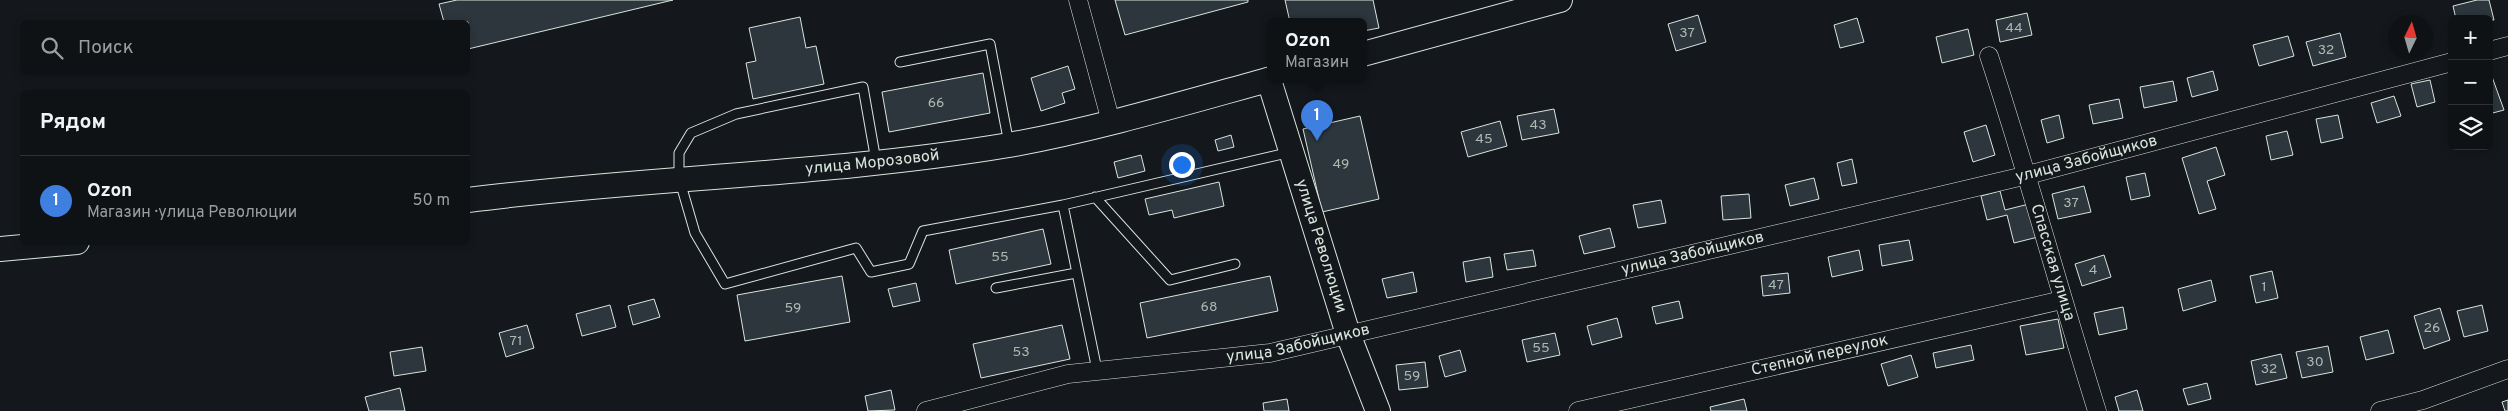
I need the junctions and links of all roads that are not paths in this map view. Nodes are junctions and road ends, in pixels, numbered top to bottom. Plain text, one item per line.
1 (1078, 0) edge
2 (1560, 0) edge
3 (2508, 46) edge
4 (2493, 51) edge
5 (1367, 53) edge
6 (1989, 56) dead end
7 (900, 62) dead end
8 (2448, 63) edge
9 (1267, 81) edge
10 (1271, 83) edge
11 (1111, 122) junction
12 (1010, 144) junction
13 (1291, 152) junction
14 (876, 163) junction
15 (2028, 175) junction
16 (679, 178) junction
17 (1094, 196) junction
18 (470, 200) edge
19 (1063, 205) junction
20 (44, 245) edge
21 (0, 249) edge
22 (1235, 264) dead end
23 (1076, 273) junction
24 (996, 288) dead end
25 (2062, 300) junction
26 (1348, 334) junction
27 (2508, 369) edge
28 (1097, 370) junction
29 (926, 411) edge
30 (1378, 411) edge
31 (1578, 411) edge
32 (2097, 411) edge
33 (2380, 411) edge

1 - 11 street
2 - 5 main road
3 - 4 street
6 - 15 street, Спасская улица
7 - 12 lane
8 - 15 street, улица Забойщиков
9 - 11 main road, улица Морозовой
10 - 13 main road, улица Революции
11 - 12 main road, улица Морозовой
12 - 14 main road, улица Морозовой
13 - 17 lane
13 - 26 main road, улица Революции
14 - 16 main road, улица Морозовой
14 - 16 lane
15 - 25 street, Спасская улица
15 - 26 street, улица Забойщиков
16 - 18 main road, улица Морозовой
16 - 19 lane
17 - 19 lane
17 - 22 lane
19 - 23 lane
20 - 21 main road
23 - 24 lane
23 - 28 lane
25 - 31 street, Степной переулок
25 - 32 street, Спасская улица
26 - 28 street, улица Забойщиков
26 - 30 main road, улица Революции
27 - 33 street
28 - 29 street, улица Забойщиков

